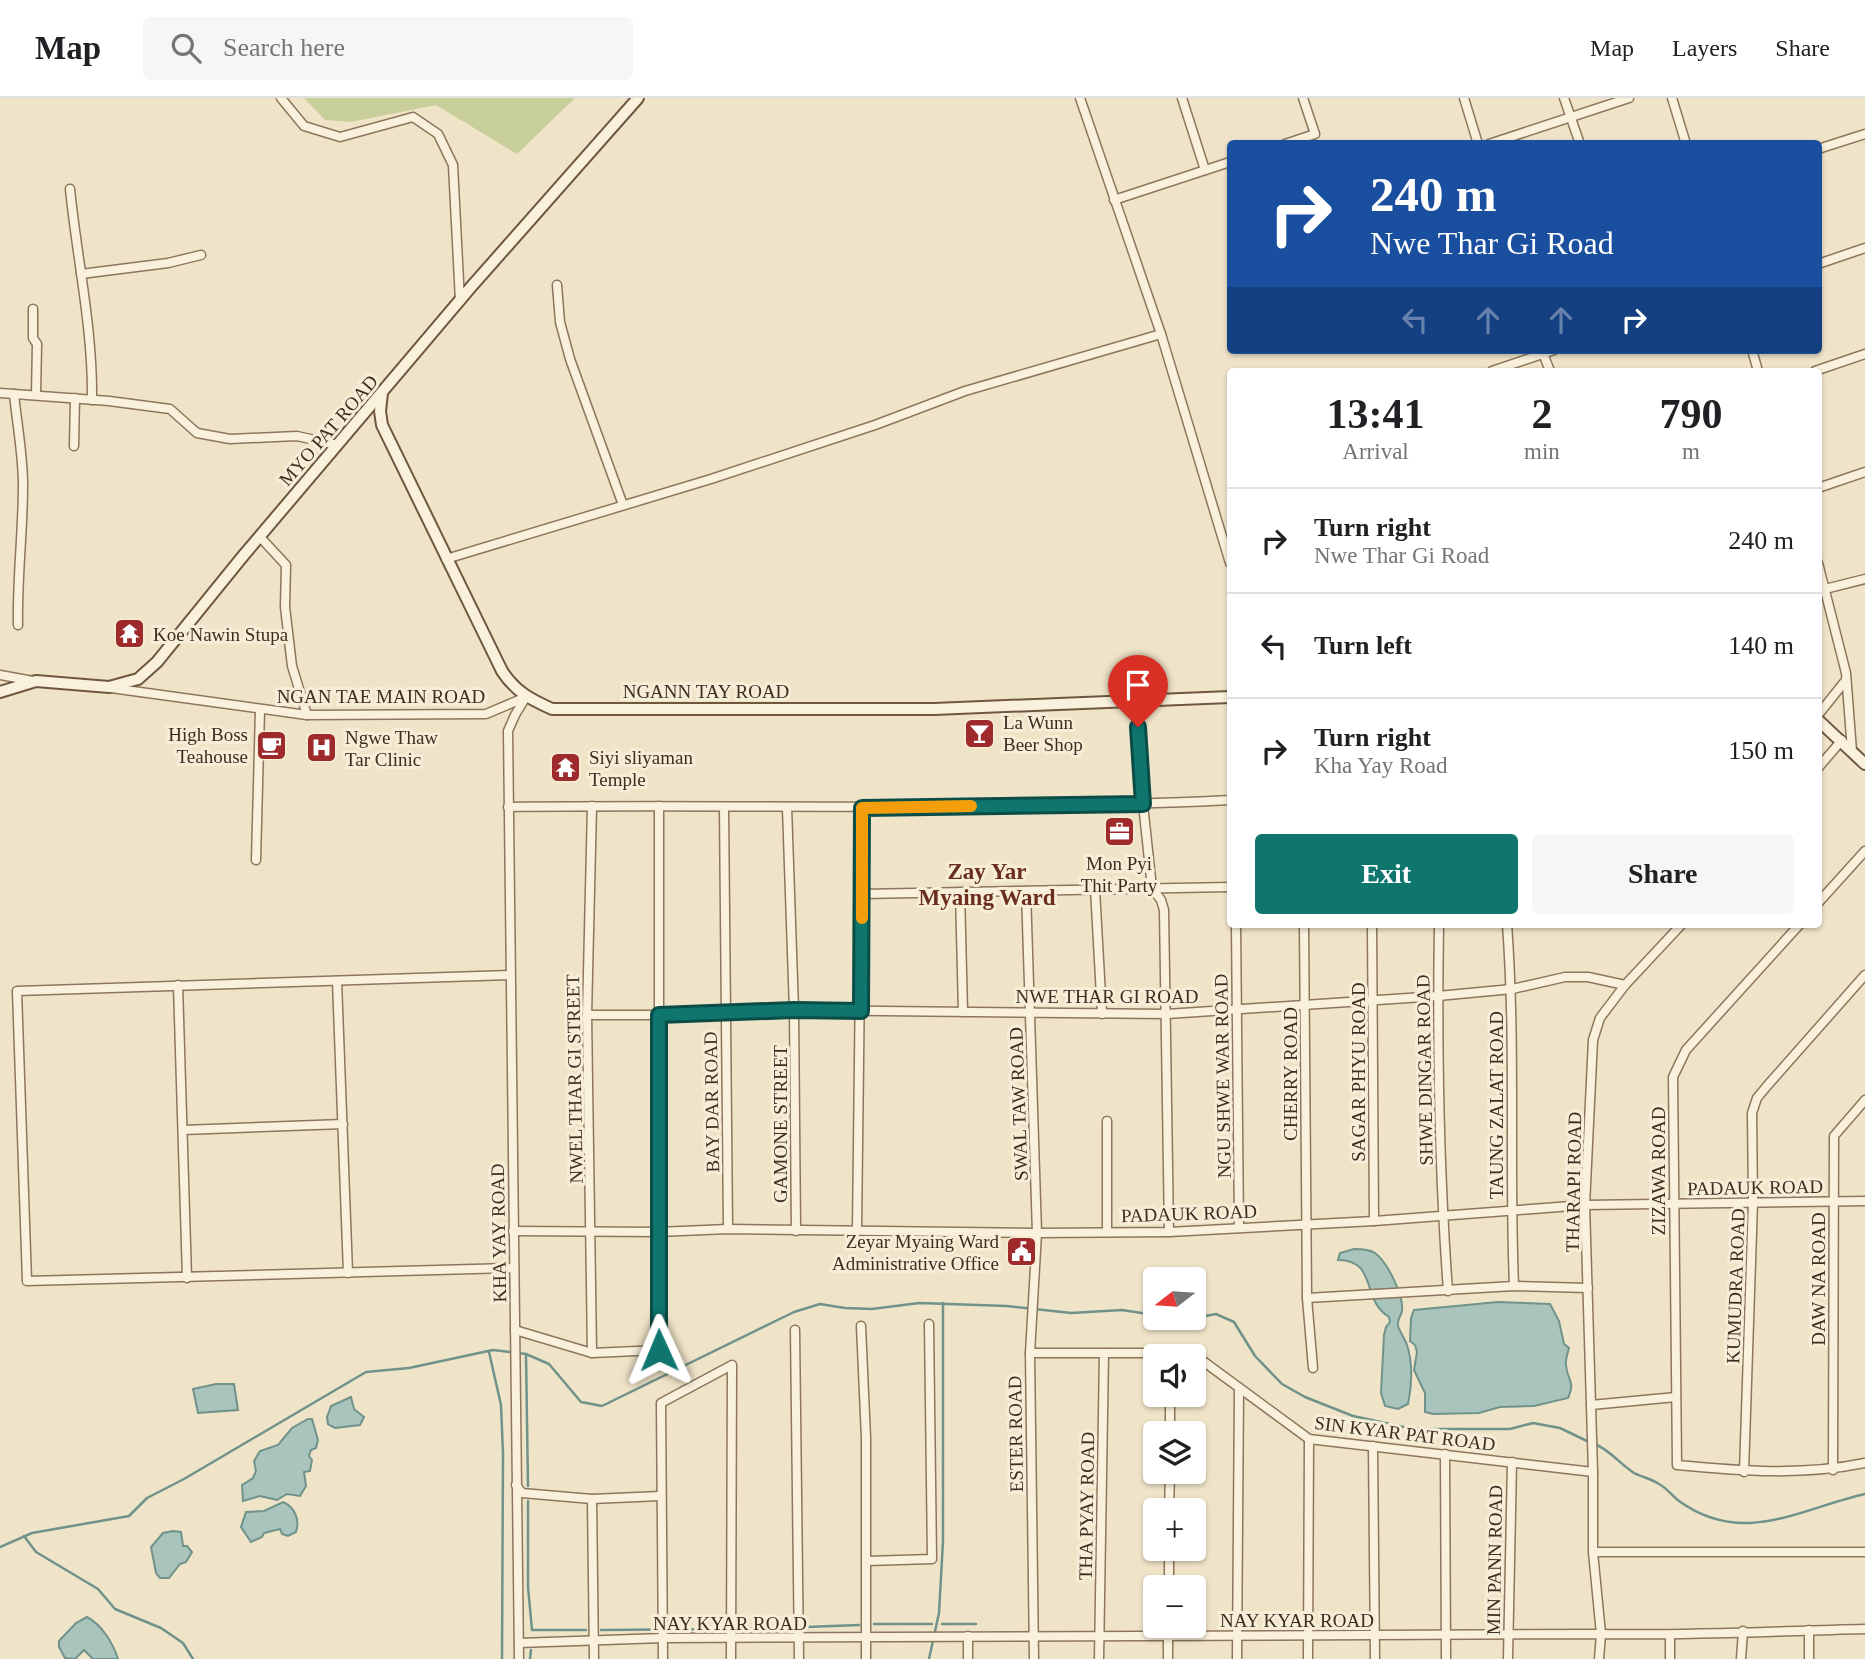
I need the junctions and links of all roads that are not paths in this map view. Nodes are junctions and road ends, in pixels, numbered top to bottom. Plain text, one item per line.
1 (281, 98) edge
2 (638, 98) edge
3 (1080, 98) edge
4 (1182, 98) edge
5 (1303, 98) edge
6 (1464, 98) edge
7 (1564, 98) edge
8 (1629, 98) edge
9 (1672, 98) edge
10 (1571, 118) junction
11 (1865, 134) edge
12 (1297, 140) edge
13 (1477, 140) edge
14 (1502, 140) edge
15 (1579, 140) edge
16 (1685, 140) edge
17 (1822, 148) edge
18 (1227, 163) edge
19 (1205, 170) junction
20 (69, 189) dead end
21 (1114, 200) junction
22 (1865, 248) edge
23 (201, 255) dead end
24 (1822, 263) edge
25 (81, 274) junction
26 (557, 285) dead end
27 (460, 301) junction
28 (33, 309) dead end
29 (1161, 334) junction
30 (1538, 354) edge
31 (1865, 355) edge
32 (1500, 368) edge
33 (1822, 369) edge
34 (0, 393) edge
35 (383, 393) junction
36 (14, 394) junction
37 (36, 395) junction
38 (75, 398) junction
39 (92, 400) junction
40 (337, 445) junction
41 (74, 446) dead end
42 (1865, 472) edge
43 (1822, 487) edge
44 (623, 505) junction
45 (260, 537) junction
46 (1227, 553) edge
47 (446, 559) junction
48 (1822, 578) edge
49 (1865, 579) edge
50 (1825, 589) junction
51 (18, 625) dead end
52 (0, 675) edge
53 (1846, 680) junction
54 (36, 681) junction
55 (109, 687) junction
56 (0, 692) edge
57 (1227, 696) edge
58 (526, 697) junction
59 (1137, 702) junction
60 (260, 710) junction
61 (1822, 710) edge
62 (307, 715) junction
63 (1822, 723) edge
64 (1842, 740) junction
65 (1852, 751) junction
66 (1864, 761) edge
67 (1822, 763) edge
68 (1227, 800) edge
69 (1143, 804) junction
70 (592, 806) junction
71 (659, 806) junction
72 (508, 807) junction
73 (724, 807) junction
74 (787, 807) junction
75 (862, 808) junction
76 (1865, 851) edge
77 (257, 860) dead end
78 (1856, 861) junction
79 (1865, 870) edge
80 (1227, 887) edge
81 (1152, 888) junction
82 (1095, 889) junction
83 (1026, 891) junction
84 (960, 892) junction
85 (862, 894) junction
86 (1822, 899) edge
87 (1236, 928) edge
88 (1304, 928) edge
89 (1372, 928) edge
90 (1439, 928) edge
91 (1507, 928) edge
92 (1678, 928) edge
93 (1796, 928) edge
94 (510, 975) junction
95 (1865, 975) edge
96 (337, 981) junction
97 (178, 985) junction
98 (1625, 985) junction
99 (1512, 989) junction
100 (1438, 996) junction
101 (1374, 999) junction
102 (1306, 1004) junction
103 (1237, 1009) junction
104 (794, 1010) junction
105 (861, 1011) junction
106 (963, 1012) junction
107 (725, 1013) junction
108 (1031, 1013) junction
109 (1101, 1014) junction
110 (1167, 1014) junction
111 (587, 1015) junction
112 (659, 1015) junction
113 (1865, 1100) edge
114 (1107, 1121) dead end
115 (342, 1125) junction
116 (183, 1130) junction
117 (1865, 1201) edge
118 (1753, 1202) junction
119 (1835, 1202) junction
120 (1585, 1205) junction
121 (1674, 1205) junction
122 (1511, 1212) junction
123 (1443, 1215) junction
124 (1374, 1221) junction
125 (1306, 1224) junction
126 (1239, 1228) junction
127 (728, 1229) junction
128 (857, 1230) junction
129 (513, 1231) junction
130 (591, 1231) junction
131 (796, 1231) junction
132 (1107, 1231) junction
133 (658, 1232) junction
134 (1169, 1232) junction
135 (1037, 1233) junction
136 (514, 1268) junction
137 (348, 1273) junction
138 (187, 1278) junction
139 (1514, 1286) junction
140 (1588, 1288) junction
141 (1448, 1291) junction
142 (1307, 1298) junction
143 (929, 1324) dead end
144 (861, 1326) dead end
145 (795, 1330) dead end
146 (515, 1335) junction
147 (592, 1353) junction
148 (1030, 1353) junction
149 (1104, 1353) junction
150 (1143, 1354) edge
151 (1206, 1363) edge
152 (1313, 1368) dead end
153 (1239, 1388) junction
154 (1676, 1397) junction
155 (1591, 1405) junction
156 (1309, 1439) junction
157 (1373, 1446) junction
158 (1446, 1454) junction
159 (1512, 1462) junction
160 (1865, 1463) edge
161 (1833, 1470) junction
162 (1593, 1472) junction
163 (1744, 1472) junction
164 (516, 1485) junction
165 (660, 1496) junction
166 (592, 1499) junction
167 (1593, 1552) junction
168 (1865, 1552) edge
169 (867, 1562) junction
170 (1865, 1629) edge
171 (1809, 1630) junction
172 (1743, 1631) junction
173 (1601, 1634) junction
174 (1446, 1635) junction
175 (1508, 1635) junction
176 (1670, 1635) junction
177 (968, 1636) junction
178 (1034, 1636) junction
179 (1100, 1636) junction
180 (1143, 1636) edge
181 (1206, 1636) edge
182 (1237, 1636) junction
183 (1308, 1636) junction
184 (1375, 1636) junction
185 (866, 1637) junction
186 (663, 1638) junction
187 (731, 1638) junction
188 (1168, 1638) edge
189 (799, 1639) junction
190 (594, 1641) junction
191 (519, 1643) junction
192 (519, 1659) edge
193 (594, 1659) edge
194 (663, 1659) edge
195 (731, 1659) edge
196 (799, 1659) edge
197 (866, 1659) edge
198 (968, 1659) edge
199 (1034, 1659) edge
200 (1099, 1659) edge
201 (1168, 1659) edge
202 (1237, 1659) edge
203 (1308, 1659) edge
204 (1375, 1659) edge
205 (1446, 1659) edge
206 (1508, 1659) edge
207 (1599, 1659) edge
208 (1670, 1659) edge
209 (1741, 1659) edge
210 (1809, 1659) edge

1 - 27 street
2 - 27 main road, MYO PAT ROAD
3 - 21 street
4 - 19 street
5 - 12 street
6 - 13 street
7 - 10 street
8 - 10 street
9 - 16 street
10 - 14 street
10 - 15 street
11 - 17 street
18 - 19 street
19 - 21 street
20 - 25 street
21 - 29 street
22 - 24 street
23 - 25 street
25 - 39 street
26 - 44 street
27 - 35 main road, MYO PAT ROAD
28 - 37 street
29 - 44 street
29 - 46 street
30 - 32 street
31 - 33 street
34 - 36 street
35 - 40 main road, MYO PAT ROAD
35 - 47 main road, NGANN TAY ROAD
36 - 37 street
36 - 51 street
37 - 38 street
38 - 39 street
38 - 41 street
39 - 40 street
40 - 45 main road, MYO PAT ROAD
42 - 43 street
44 - 47 street
45 - 55 main road, MYO PAT ROAD
45 - 62 street
47 - 58 main road, NGANN TAY ROAD
48 - 50 street
49 - 50 street
50 - 53 street
52 - 54 street
53 - 61 street
53 - 65 street
54 - 55 main road, MYO PAT ROAD
54 - 56 main road, MYO PAT ROAD
55 - 60 street, NGAN TAE MAIN ROAD
57 - 59 main road, NGANN TAY ROAD
58 - 59 main road, NGANN TAY ROAD
58 - 62 street, NGAN TAE MAIN ROAD
58 - 72 street, KHA YAY ROAD
59 - 69 street
60 - 62 street, NGAN TAE MAIN ROAD
60 - 77 street
63 - 64 main road
64 - 65 main road
64 - 67 street
65 - 66 main road
68 - 69 street
69 - 75 street
69 - 81 street
70 - 71 street
70 - 72 street
70 - 111 street, NWEL THAR GI STREET
71 - 73 street
71 - 112 street
72 - 94 street, KHA YAY ROAD
73 - 74 street
73 - 107 street, BAY DAR ROAD
74 - 75 street
74 - 104 street, GAMONE STREET
75 - 85 street
76 - 78 street
78 - 79 street
78 - 86 street
80 - 81 street
81 - 82 street
81 - 110 street
82 - 83 street
82 - 109 street
83 - 84 street
83 - 108 street, SWAL TAW ROAD
84 - 85 street
84 - 106 street
85 - 105 street
87 - 103 street, NGU SHWE WAR ROAD
88 - 102 street, CHERRY ROAD
89 - 101 street, SAGAR PHYU ROAD
90 - 100 street, SHWE DINGAR ROAD
91 - 99 street, TAUNG ZALAT ROAD
92 - 98 street, THARAPI ROAD
93 - 121 street, ZIZAWA ROAD
94 - 96 street
94 - 129 street, KHA YAY ROAD
95 - 118 street, KUMUDRA ROAD
96 - 97 street
96 - 115 street
97 - 116 street
97 - 138 street
98 - 99 street, NWE THAR GI ROAD
98 - 120 street, THARAPI ROAD
99 - 100 street, NWE THAR GI ROAD
99 - 122 street, TAUNG ZALAT ROAD
100 - 101 street, NWE THAR GI ROAD
100 - 123 street, SHWE DINGAR ROAD
101 - 102 street, NWE THAR GI ROAD
101 - 124 street, SAGAR PHYU ROAD
102 - 103 street, NWE THAR GI ROAD
102 - 125 street, CHERRY ROAD
103 - 110 street, NWE THAR GI ROAD
103 - 126 street, NGU SHWE WAR ROAD
104 - 105 street, NWE THAR GI ROAD
104 - 107 street, NWE THAR GI ROAD
104 - 131 street, GAMONE STREET
105 - 106 street, NWE THAR GI ROAD
105 - 128 street
106 - 108 street, NWE THAR GI ROAD
107 - 112 street, NWE THAR GI ROAD
107 - 127 street, BAY DAR ROAD
108 - 109 street, NWE THAR GI ROAD
108 - 135 street, SWAL TAW ROAD
109 - 110 street, NWE THAR GI ROAD
110 - 134 street
111 - 112 street, NWE THAR GI ROAD
111 - 130 street, NWEL THAR GI STREET
112 - 133 street
113 - 119 street, DAW NA ROAD
114 - 132 street
115 - 116 street
115 - 137 street
116 - 138 street
117 - 119 street, PADAUK ROAD
118 - 119 street, PADAUK ROAD
118 - 121 street, PADAUK ROAD
118 - 163 street, KUMUDRA ROAD
119 - 161 street, DAW NA ROAD
120 - 121 street, PADAUK ROAD
120 - 122 street, PADAUK ROAD
120 - 140 street, THARAPI ROAD
121 - 154 street, ZIZAWA ROAD
122 - 123 street, PADAUK ROAD
122 - 139 street, TAUNG ZALAT ROAD
123 - 124 street, PADAUK ROAD
123 - 141 street, SHWE DINGAR ROAD
124 - 125 street, PADAUK ROAD
125 - 126 street, PADAUK ROAD
125 - 142 street, CHERRY ROAD
126 - 134 street, PADAUK ROAD
127 - 131 street, PADAUK ROAD
127 - 133 street, PADAUK ROAD
128 - 131 street, PADAUK ROAD
128 - 135 street, PADAUK ROAD
129 - 130 street, PADAUK ROAD
129 - 136 street, KHA YAY ROAD
130 - 133 street, PADAUK ROAD
130 - 147 street, NWEL THAR GI STREET
132 - 134 street, PADAUK ROAD
132 - 135 street, PADAUK ROAD
133 - 147 street
135 - 148 street, ESTER ROAD
136 - 137 street
136 - 146 street, KHA YAY ROAD
137 - 138 street
139 - 140 street
139 - 141 street
140 - 155 street, THARAPI ROAD
141 - 142 street
142 - 152 street, CHERRY ROAD
143 - 169 street
144 - 169 street
145 - 189 street
146 - 147 street
146 - 164 street, KHA YAY ROAD
148 - 149 street, SIN KYAR PAT ROAD
148 - 178 street, ESTER ROAD
149 - 150 street, SIN KYAR PAT ROAD
149 - 179 street, THA PYAY ROAD
151 - 153 street, SIN KYAR PAT ROAD
153 - 156 street, SIN KYAR PAT ROAD
153 - 182 street
154 - 155 street
154 - 163 street, ZIZAWA ROAD
155 - 162 street, THARAPI ROAD
156 - 157 street, SIN KYAR PAT ROAD
156 - 183 street
157 - 158 street, SIN KYAR PAT ROAD
157 - 184 street
158 - 159 street, SIN KYAR PAT ROAD
158 - 174 street
159 - 162 street, SIN KYAR PAT ROAD
159 - 175 street, MIN PANN ROAD
160 - 161 street
161 - 163 street
162 - 167 street, THARAPI ROAD
164 - 166 street
164 - 191 street, KHA YAY ROAD
165 - 166 street
165 - 186 street
165 - 187 street
166 - 190 street
167 - 168 street
167 - 173 street, THARAPI ROAD
169 - 185 street
170 - 171 street, NAY KYAR ROAD
171 - 172 street, NAY KYAR ROAD
171 - 210 street
172 - 176 street, NAY KYAR ROAD
172 - 209 street
173 - 175 street, NAY KYAR ROAD
173 - 176 street, NAY KYAR ROAD
173 - 207 street, THARAPI ROAD
174 - 175 street, NAY KYAR ROAD
174 - 184 street, NAY KYAR ROAD
174 - 205 street
175 - 206 street, MIN PANN ROAD
176 - 208 street
177 - 178 street, NAY KYAR ROAD
177 - 185 street, NAY KYAR ROAD
177 - 198 street
178 - 179 street, NAY KYAR ROAD
178 - 199 street, ESTER ROAD
179 - 180 street, NAY KYAR ROAD
179 - 200 street, THA PYAY ROAD
181 - 182 street, NAY KYAR ROAD
182 - 183 street, NAY KYAR ROAD
182 - 202 street
183 - 184 street, NAY KYAR ROAD
183 - 203 street
184 - 204 street
185 - 189 street, NAY KYAR ROAD
185 - 197 street
186 - 187 street, NAY KYAR ROAD
186 - 190 street, NAY KYAR ROAD
186 - 194 street
187 - 189 street, NAY KYAR ROAD
187 - 195 street
188 - 201 street
189 - 196 street
190 - 191 street, NAY KYAR ROAD
190 - 193 street
191 - 192 street, KHA YAY ROAD

